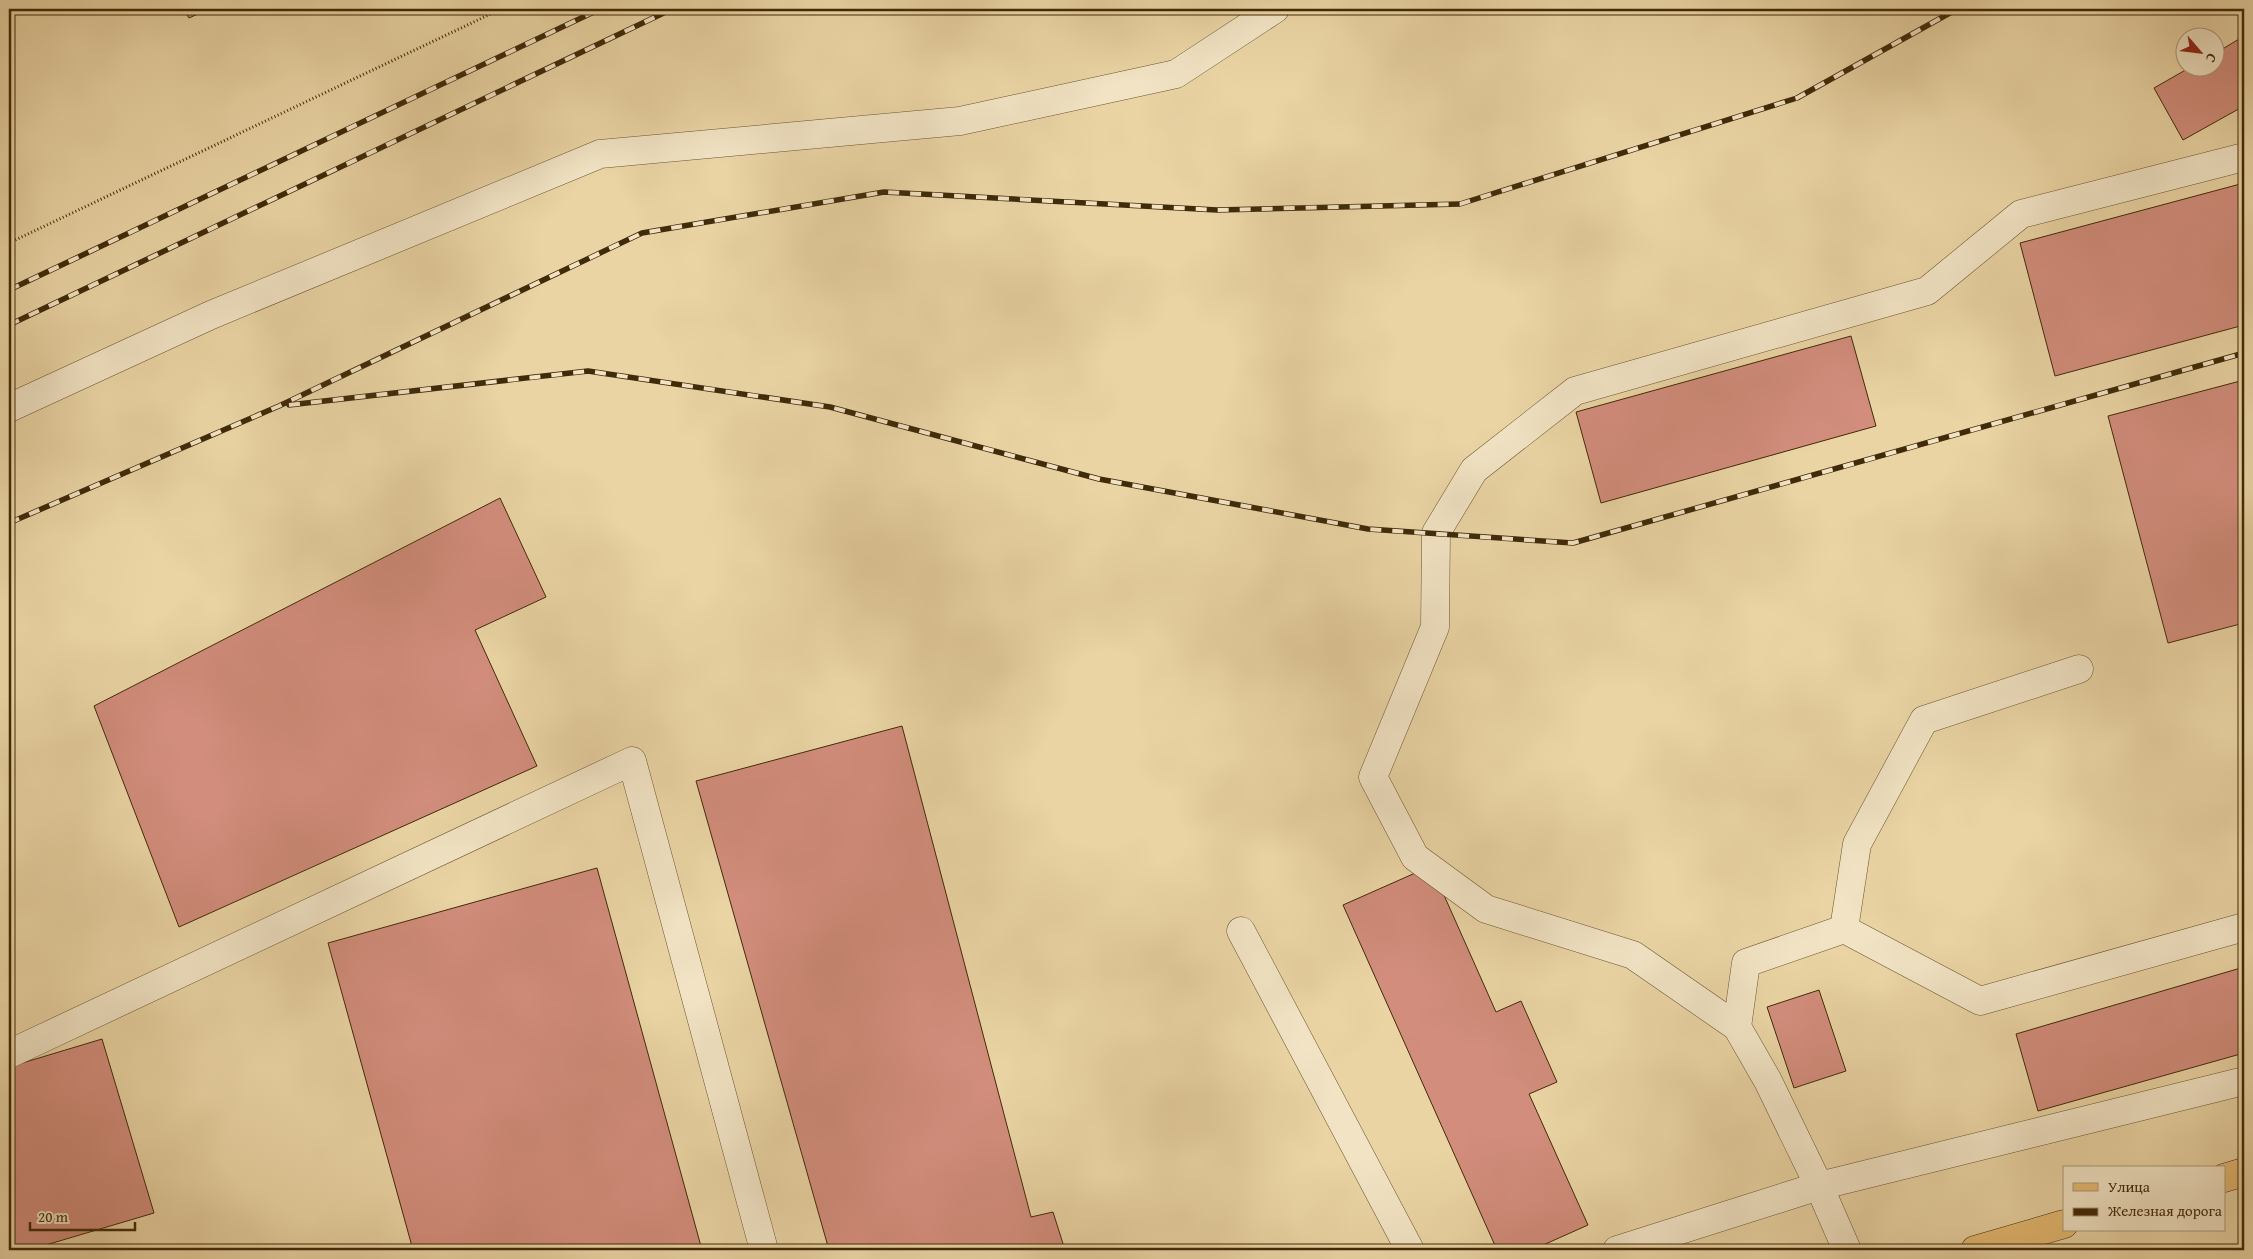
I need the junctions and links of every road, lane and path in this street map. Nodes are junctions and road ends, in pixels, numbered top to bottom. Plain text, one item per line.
1 (500, 9) edge
2 (1275, 9) edge
3 (2244, 157) edge
4 (9, 243) edge
5 (9, 408) edge
6 (2079, 669) dead end
7 (2244, 927) edge
8 (1844, 929) junction
9 (1240, 931) dead end
10 (1737, 1027) junction
11 (9, 1054) edge
12 (2244, 1081) edge
13 (2244, 1172) edge
14 (2226, 1177) edge
15 (1819, 1186) junction
16 (2063, 1224) edge
17 (764, 1250) edge
18 (1410, 1250) edge
19 (1617, 1250) edge
20 (1847, 1250) edge
21 (1975, 1250) edge

1 - 4 path
2 - 5 lane
3 - 10 lane
6 - 8 lane
7 - 8 lane
8 - 10 lane
9 - 18 lane
10 - 15 lane
11 - 17 lane
12 - 15 lane
13 - 14 main road
15 - 19 lane
15 - 20 lane
16 - 21 main road

